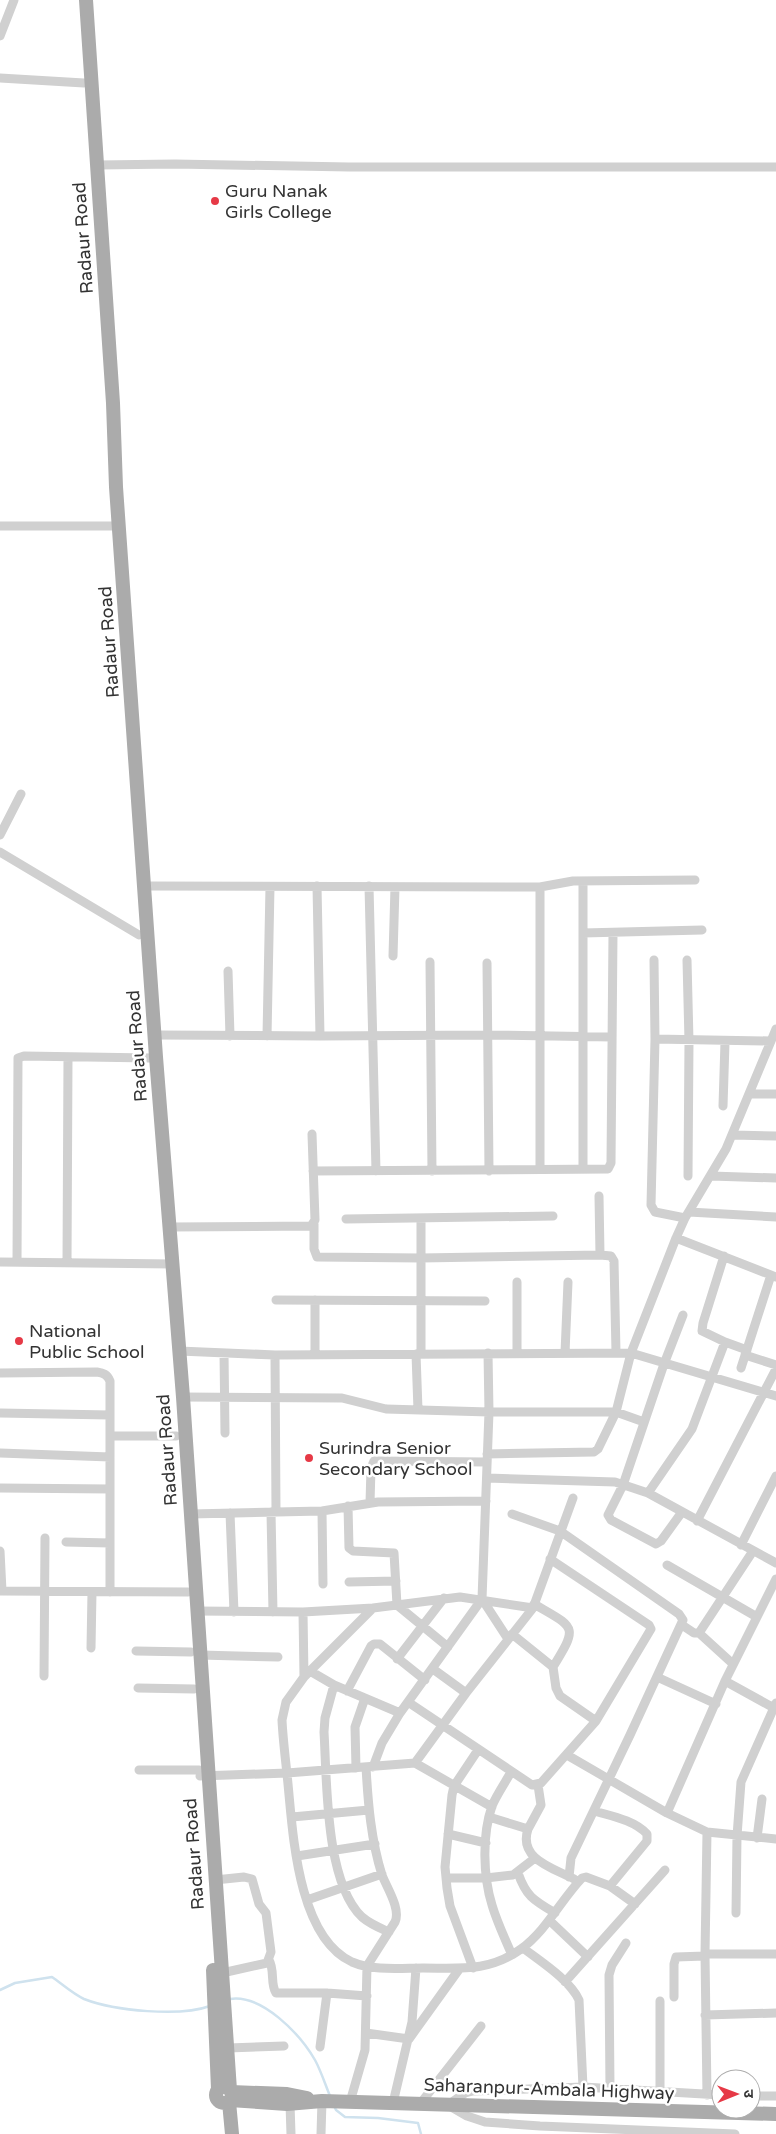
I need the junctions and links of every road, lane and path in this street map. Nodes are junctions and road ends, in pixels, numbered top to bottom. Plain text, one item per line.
1 (14, 0) edge
2 (78, 0) edge
3 (86, 0) edge
4 (0, 36) edge
5 (0, 78) edge
6 (84, 83) junction
7 (98, 165) junction
8 (776, 167) edge
9 (0, 526) edge
10 (112, 526) junction
11 (21, 794) dead end
12 (0, 835) edge
13 (0, 852) edge
14 (695, 880) dead end
15 (583, 881) junction
16 (144, 886) junction
17 (317, 886) junction
18 (369, 886) junction
19 (270, 887) junction
20 (395, 887) junction
21 (540, 887) junction
22 (702, 930) dead end
23 (583, 933) junction
24 (612, 933) junction
25 (139, 935) junction
26 (394, 956) dead end
27 (654, 960) dead end
28 (687, 960) dead end
29 (430, 962) dead end
30 (487, 963) dead end
31 (228, 971) dead end
32 (776, 1029) edge
33 (155, 1035) junction
34 (431, 1035) junction
35 (487, 1035) junction
36 (540, 1035) junction
37 (230, 1036) junction
38 (267, 1036) junction
39 (320, 1036) junction
40 (373, 1036) junction
41 (582, 1036) junction
42 (612, 1037) junction
43 (655, 1039) junction
44 (690, 1041) junction
45 (770, 1041) junction
46 (725, 1042) junction
47 (68, 1057) junction
48 (150, 1058) junction
49 (750, 1094) junction
50 (776, 1094) edge
51 (722, 1106) dead end
52 (312, 1134) dead end
53 (733, 1135) junction
54 (776, 1136) edge
55 (583, 1169) junction
56 (540, 1170) junction
57 (313, 1171) junction
58 (376, 1171) junction
59 (432, 1171) junction
60 (489, 1171) junction
61 (688, 1176) dead end
62 (711, 1176) junction
63 (776, 1178) edge
64 (599, 1196) dead end
65 (687, 1215) junction
66 (553, 1216) dead end
67 (776, 1217) edge
68 (346, 1218) dead end
69 (421, 1218) junction
70 (314, 1224) junction
71 (170, 1227) junction
72 (676, 1238) junction
73 (600, 1255) junction
74 (724, 1256) junction
75 (421, 1258) junction
76 (0, 1262) edge
77 (17, 1262) junction
78 (67, 1262) junction
79 (169, 1264) junction
80 (773, 1276) edge
81 (517, 1282) dead end
82 (568, 1282) dead end
83 (276, 1300) dead end
84 (315, 1300) junction
85 (421, 1301) junction
86 (485, 1301) dead end
87 (683, 1315) dead end
88 (725, 1342) junction
89 (179, 1351) junction
90 (616, 1352) junction
91 (746, 1352) junction
92 (224, 1353) junction
93 (488, 1353) junction
94 (517, 1353) junction
95 (565, 1353) junction
96 (631, 1353) junction
97 (418, 1354) junction
98 (275, 1355) junction
99 (315, 1355) junction
100 (664, 1364) junction
101 (776, 1367) edge
102 (741, 1368) dead end
103 (0, 1373) edge
104 (712, 1376) junction
105 (764, 1392) junction
106 (776, 1396) edge
107 (183, 1397) junction
108 (224, 1397) junction
109 (275, 1398) junction
110 (418, 1410) junction
111 (489, 1412) junction
112 (616, 1412) junction
113 (0, 1413) edge
114 (110, 1415) junction
115 (644, 1422) junction
116 (226, 1432) dead end
117 (110, 1436) junction
118 (176, 1436) junction
119 (0, 1453) edge
120 (110, 1457) junction
121 (487, 1458) junction
122 (776, 1476) edge
123 (487, 1478) junction
124 (623, 1485) junction
125 (0, 1488) edge
126 (110, 1489) junction
127 (648, 1493) junction
128 (573, 1498) dead end
129 (486, 1501) junction
130 (370, 1503) junction
131 (348, 1506) junction
132 (322, 1511) junction
133 (230, 1512) junction
134 (274, 1512) junction
135 (682, 1512) junction
136 (191, 1514) junction
137 (512, 1514) dead end
138 (696, 1521) junction
139 (560, 1531) junction
140 (45, 1538) dead end
141 (66, 1542) dead end
142 (110, 1543) junction
143 (741, 1545) junction
144 (0, 1551) edge
145 (753, 1552) junction
146 (550, 1559) junction
147 (776, 1563) edge
148 (667, 1565) dead end
149 (776, 1579) edge
150 (396, 1581) junction
151 (349, 1582) dead end
152 (323, 1584) dead end
153 (1, 1592) edge
154 (44, 1592) junction
155 (92, 1592) junction
156 (110, 1592) junction
157 (188, 1592) junction
158 (722, 1597) junction
159 (444, 1598) junction
160 (482, 1599) junction
161 (396, 1605) junction
162 (533, 1606) junction
163 (373, 1608) junction
164 (196, 1611) junction
165 (234, 1612) junction
166 (273, 1612) junction
167 (303, 1612) junction
168 (757, 1617) junction
169 (682, 1625) junction
170 (422, 1626) junction
171 (698, 1633) junction
172 (510, 1636) junction
173 (448, 1647) junction
174 (91, 1648) dead end
175 (136, 1651) dead end
176 (195, 1654) junction
177 (278, 1657) dead end
178 (397, 1658) junction
179 (733, 1664) junction
180 (553, 1667) junction
181 (432, 1670) junction
182 (307, 1674) junction
183 (44, 1676) dead end
184 (657, 1677) junction
185 (425, 1680) junction
186 (725, 1681) junction
187 (334, 1685) junction
188 (138, 1688) dead end
189 (194, 1689) junction
190 (348, 1691) junction
191 (466, 1693) junction
192 (364, 1698) junction
193 (408, 1702) junction
194 (716, 1704) junction
195 (775, 1706) edge
196 (400, 1713) junction
197 (596, 1721) junction
198 (442, 1726) junction
199 (478, 1750) junction
200 (567, 1755) junction
201 (415, 1762) junction
202 (365, 1767) junction
203 (139, 1770) dead end
204 (326, 1770) junction
205 (511, 1772) junction
206 (287, 1773) junction
207 (202, 1774) junction
208 (608, 1780) junction
209 (538, 1785) junction
210 (454, 1786) junction
211 (762, 1799) dead end
212 (492, 1807) junction
213 (369, 1810) junction
214 (594, 1810) junction
215 (667, 1813) junction
216 (330, 1814) junction
217 (292, 1817) junction
218 (489, 1817) junction
219 (528, 1830) junction
220 (707, 1832) junction
221 (448, 1834) junction
222 (737, 1836) junction
223 (757, 1838) junction
224 (776, 1840) edge
225 (486, 1843) junction
226 (375, 1844) junction
227 (334, 1852) junction
228 (296, 1856) junction
229 (535, 1858) junction
230 (665, 1870) dead end
231 (518, 1872) junction
232 (382, 1874) junction
233 (569, 1877) junction
234 (446, 1878) junction
235 (486, 1878) junction
236 (215, 1880) junction
237 (578, 1882) junction
238 (344, 1886) junction
239 (610, 1886) junction
240 (307, 1900) junction
241 (635, 1904) junction
242 (736, 1913) dead end
243 (552, 1916) junction
244 (389, 1932) junction
245 (626, 1943) dead end
246 (523, 1948) junction
247 (776, 1954) edge
248 (512, 1955) junction
249 (705, 1955) junction
250 (588, 1957) junction
251 (270, 1960) junction
252 (367, 1966) junction
253 (416, 1968) junction
254 (460, 1968) junction
255 (473, 1968) junction
256 (222, 1973) junction
257 (565, 1982) junction
258 (218, 1991) junction
259 (327, 1993) junction
260 (367, 1996) junction
261 (674, 1997) dead end
262 (660, 2001) dead end
263 (220, 2012) junction
264 (776, 2013) edge
265 (706, 2014) junction
266 (480, 2026) dead end
267 (366, 2033) junction
268 (409, 2038) junction
269 (284, 2046) dead end
270 (320, 2047) dead end
271 (228, 2048) junction
272 (583, 2087) junction
273 (610, 2088) junction
274 (660, 2091) junction
275 (707, 2094) junction
276 (711, 2094) edge
277 (226, 2096) junction
278 (761, 2096) edge
279 (776, 2096) edge
280 (322, 2101) junction
281 (345, 2102) junction
282 (393, 2103) junction
283 (290, 2104) junction
284 (420, 2104) junction
285 (448, 2105) junction
286 (776, 2114) edge
287 (540, 2130) edge
288 (615, 2131) edge
289 (706, 2133) edge
290 (223, 2134) edge
291 (232, 2134) edge
292 (291, 2134) edge
293 (321, 2134) edge
294 (735, 2134) edge

1 - 4 street
2 - 6 main road, Radaur Road
3 - 7 main road, Radaur Road
5 - 6 street
6 - 10 main road, Radaur Road
7 - 8 street
7 - 16 main road, Radaur Road
9 - 10 street
10 - 25 main road, Radaur Road
11 - 12 street
13 - 25 street
14 - 15 street
15 - 21 street
15 - 23 street
16 - 19 street
16 - 33 main road, Radaur Road
17 - 18 street
17 - 19 street
17 - 39 street
18 - 20 street
18 - 40 street
19 - 38 street
20 - 21 street
20 - 26 street
21 - 36 street
22 - 24 street
23 - 24 street
23 - 41 street
24 - 42 street
25 - 48 main road, Radaur Road
27 - 43 street
28 - 44 street
29 - 34 street
30 - 35 street
31 - 37 street
32 - 45 street
33 - 37 street
33 - 71 main road, Radaur Road
34 - 35 street
34 - 40 street
34 - 59 street
35 - 36 street
35 - 60 street
36 - 41 street
36 - 56 street
37 - 38 street
38 - 39 street
39 - 40 street
40 - 58 street
41 - 42 street
41 - 55 street
42 - 55 street
43 - 44 street
43 - 65 street
44 - 46 street
44 - 61 street
45 - 46 street
45 - 49 street
46 - 51 street
47 - 48 street
47 - 77 street
47 - 78 street
48 - 79 main road, Radaur Road
49 - 50 street
49 - 53 street
52 - 57 street
53 - 54 street
53 - 62 street
55 - 56 street
56 - 60 street
57 - 58 street
57 - 70 street
58 - 59 street
59 - 60 street
62 - 63 street
62 - 65 street
64 - 73 street
65 - 67 street
65 - 72 street
66 - 69 street
68 - 69 street
69 - 75 street
70 - 71 street
70 - 75 street
71 - 79 main road, Radaur Road
72 - 74 street
72 - 96 street
73 - 75 street
73 - 90 street
74 - 80 street
74 - 88 street
75 - 85 street
76 - 77 street
77 - 78 street
78 - 79 street
79 - 89 main road, Radaur Road
79 - 118 main road, Radaur Road
80 - 91 street
81 - 94 street
82 - 95 street
83 - 84 street
84 - 85 street
84 - 99 street
85 - 86 street
85 - 97 street
87 - 100 street
88 - 91 street
88 - 104 street
89 - 92 street
89 - 107 main road, Radaur Road
90 - 95 street
90 - 96 street
91 - 101 street
91 - 102 street
92 - 98 street
92 - 108 street
93 - 94 street
93 - 97 street
93 - 111 street
94 - 95 street
96 - 100 street
96 - 112 street
97 - 99 street
97 - 110 street
98 - 99 street
98 - 109 street
100 - 104 street
100 - 115 street
101 - 105 street
103 - 114 street
104 - 105 street
104 - 127 street
105 - 106 street
105 - 138 street
107 - 108 street
107 - 136 main road, Radaur Road
108 - 109 street
108 - 116 street
109 - 110 street
109 - 134 street
110 - 111 street
111 - 112 street
111 - 121 street
112 - 115 street
112 - 121 street
113 - 114 street
114 - 117 street
115 - 124 street
117 - 118 street
117 - 120 street
118 - 157 main road, Radaur Road
119 - 120 street
120 - 126 street
121 - 123 street
121 - 130 street
122 - 143 street
123 - 124 street
123 - 129 street
124 - 127 street
124 - 135 street
125 - 126 street
126 - 142 street
127 - 135 street
128 - 139 street
129 - 130 street
129 - 160 street
130 - 131 street
131 - 132 street
131 - 150 street
132 - 134 street
132 - 152 street
133 - 134 street
133 - 136 street
133 - 165 street
134 - 166 street
135 - 138 street
136 - 164 main road, Radaur Road
137 - 139 street
138 - 143 street
139 - 146 street
139 - 169 street
140 - 154 street
141 - 142 street
142 - 156 street
143 - 145 street
144 - 153 street
145 - 147 street
145 - 158 street
146 - 162 street
146 - 197 street
148 - 158 street
149 - 168 street
150 - 151 street
150 - 161 street
153 - 154 street
154 - 155 street
154 - 183 street
155 - 156 street
155 - 174 street
156 - 157 street
157 - 176 main road, Radaur Road
158 - 168 street
158 - 171 street
159 - 160 street
159 - 161 street
159 - 170 street
160 - 162 street
160 - 172 street
160 - 173 street
161 - 163 street
161 - 170 street
162 - 172 street
162 - 180 street
163 - 167 street
163 - 182 street
164 - 165 street
164 - 176 main road, Radaur Road
165 - 166 street
166 - 167 street
167 - 182 street
168 - 179 street
169 - 171 street
169 - 184 street
170 - 173 street
170 - 178 street
171 - 179 street
172 - 180 street
172 - 191 street
173 - 181 street
175 - 176 street
176 - 177 street
176 - 189 main road, Radaur Road
176 - 207 main road, Radaur Road
178 - 185 street
178 - 190 street
179 - 186 street
180 - 197 street
181 - 185 street
181 - 191 street
182 - 187 street
182 - 206 street
184 - 194 street
184 - 208 street
185 - 193 street
186 - 194 street
186 - 195 street
187 - 190 street
187 - 204 street
188 - 189 street
189 - 207 main road, Radaur Road
190 - 192 street
191 - 198 street
192 - 196 street
192 - 202 street
193 - 196 street
193 - 198 street
194 - 215 street
195 - 222 street
196 - 202 street
197 - 200 street
198 - 199 street
198 - 201 street
199 - 205 street
199 - 210 street
200 - 208 street
200 - 209 street
201 - 202 street
201 - 210 street
202 - 204 street
202 - 213 street
203 - 207 street
204 - 206 street
204 - 216 street
205 - 209 street
205 - 212 street
206 - 207 street
206 - 217 street
207 - 236 main road, Radaur Road
207 - 258 main road, Radaur Road
208 - 214 street
208 - 215 street
209 - 219 street
210 - 212 street
210 - 221 street
211 - 223 street
212 - 218 street
213 - 216 street
213 - 226 street
214 - 233 street
214 - 239 street
215 - 220 street
216 - 217 street
216 - 227 street
217 - 228 street
218 - 219 street
218 - 225 street
219 - 229 street
220 - 222 street
220 - 249 street
221 - 225 street
221 - 234 street
222 - 223 street
222 - 242 street
223 - 224 street
225 - 235 street
226 - 227 street
226 - 232 street
227 - 228 street
227 - 238 street
228 - 240 street
229 - 231 street
229 - 233 street
230 - 241 street
231 - 235 street
231 - 243 street
232 - 238 street
232 - 244 street
233 - 237 street
234 - 235 street
234 - 255 street
235 - 248 street
236 - 251 street
236 - 256 main road, Radaur Road
237 - 239 street
237 - 243 street
238 - 240 street
238 - 244 street
239 - 241 street
240 - 252 street
241 - 250 street
243 - 246 street
243 - 250 street
244 - 252 street
245 - 273 street
246 - 248 street
246 - 257 street
247 - 249 street
248 - 255 street
249 - 261 street
249 - 265 street
250 - 257 street
251 - 256 street
251 - 259 street
252 - 253 street
252 - 260 street
253 - 254 street
253 - 268 street
254 - 255 street
254 - 268 street
256 - 258 main road, Radaur Road
257 - 272 street
258 - 263 main road, Radaur Road
259 - 260 street
259 - 270 street
260 - 267 street
262 - 274 street
263 - 271 main road, Radaur Road
263 - 277 main road, Radaur Road
264 - 265 street
265 - 275 street
266 - 284 street
267 - 268 street
267 - 281 street
268 - 282 street
269 - 271 street
271 - 277 main road, Radaur Road
272 - 273 street
272 - 285 street
273 - 274 street
274 - 275 street
275 - 276 street
277 - 280 main road, Saharanpur-Ambala Highway
277 - 283 main road, Saharanpur-Ambala Highway
277 - 290 main road
277 - 291 main road
278 - 279 street
280 - 281 main road, Saharanpur-Ambala Highway
280 - 283 main road, Saharanpur-Ambala Highway
280 - 293 street
281 - 282 main road, Saharanpur-Ambala Highway
282 - 284 main road, Saharanpur-Ambala Highway
283 - 292 street
284 - 285 main road, Saharanpur-Ambala Highway
285 - 286 main road, Saharanpur-Ambala Highway
285 - 287 street
287 - 288 street
288 - 289 street
289 - 294 street

